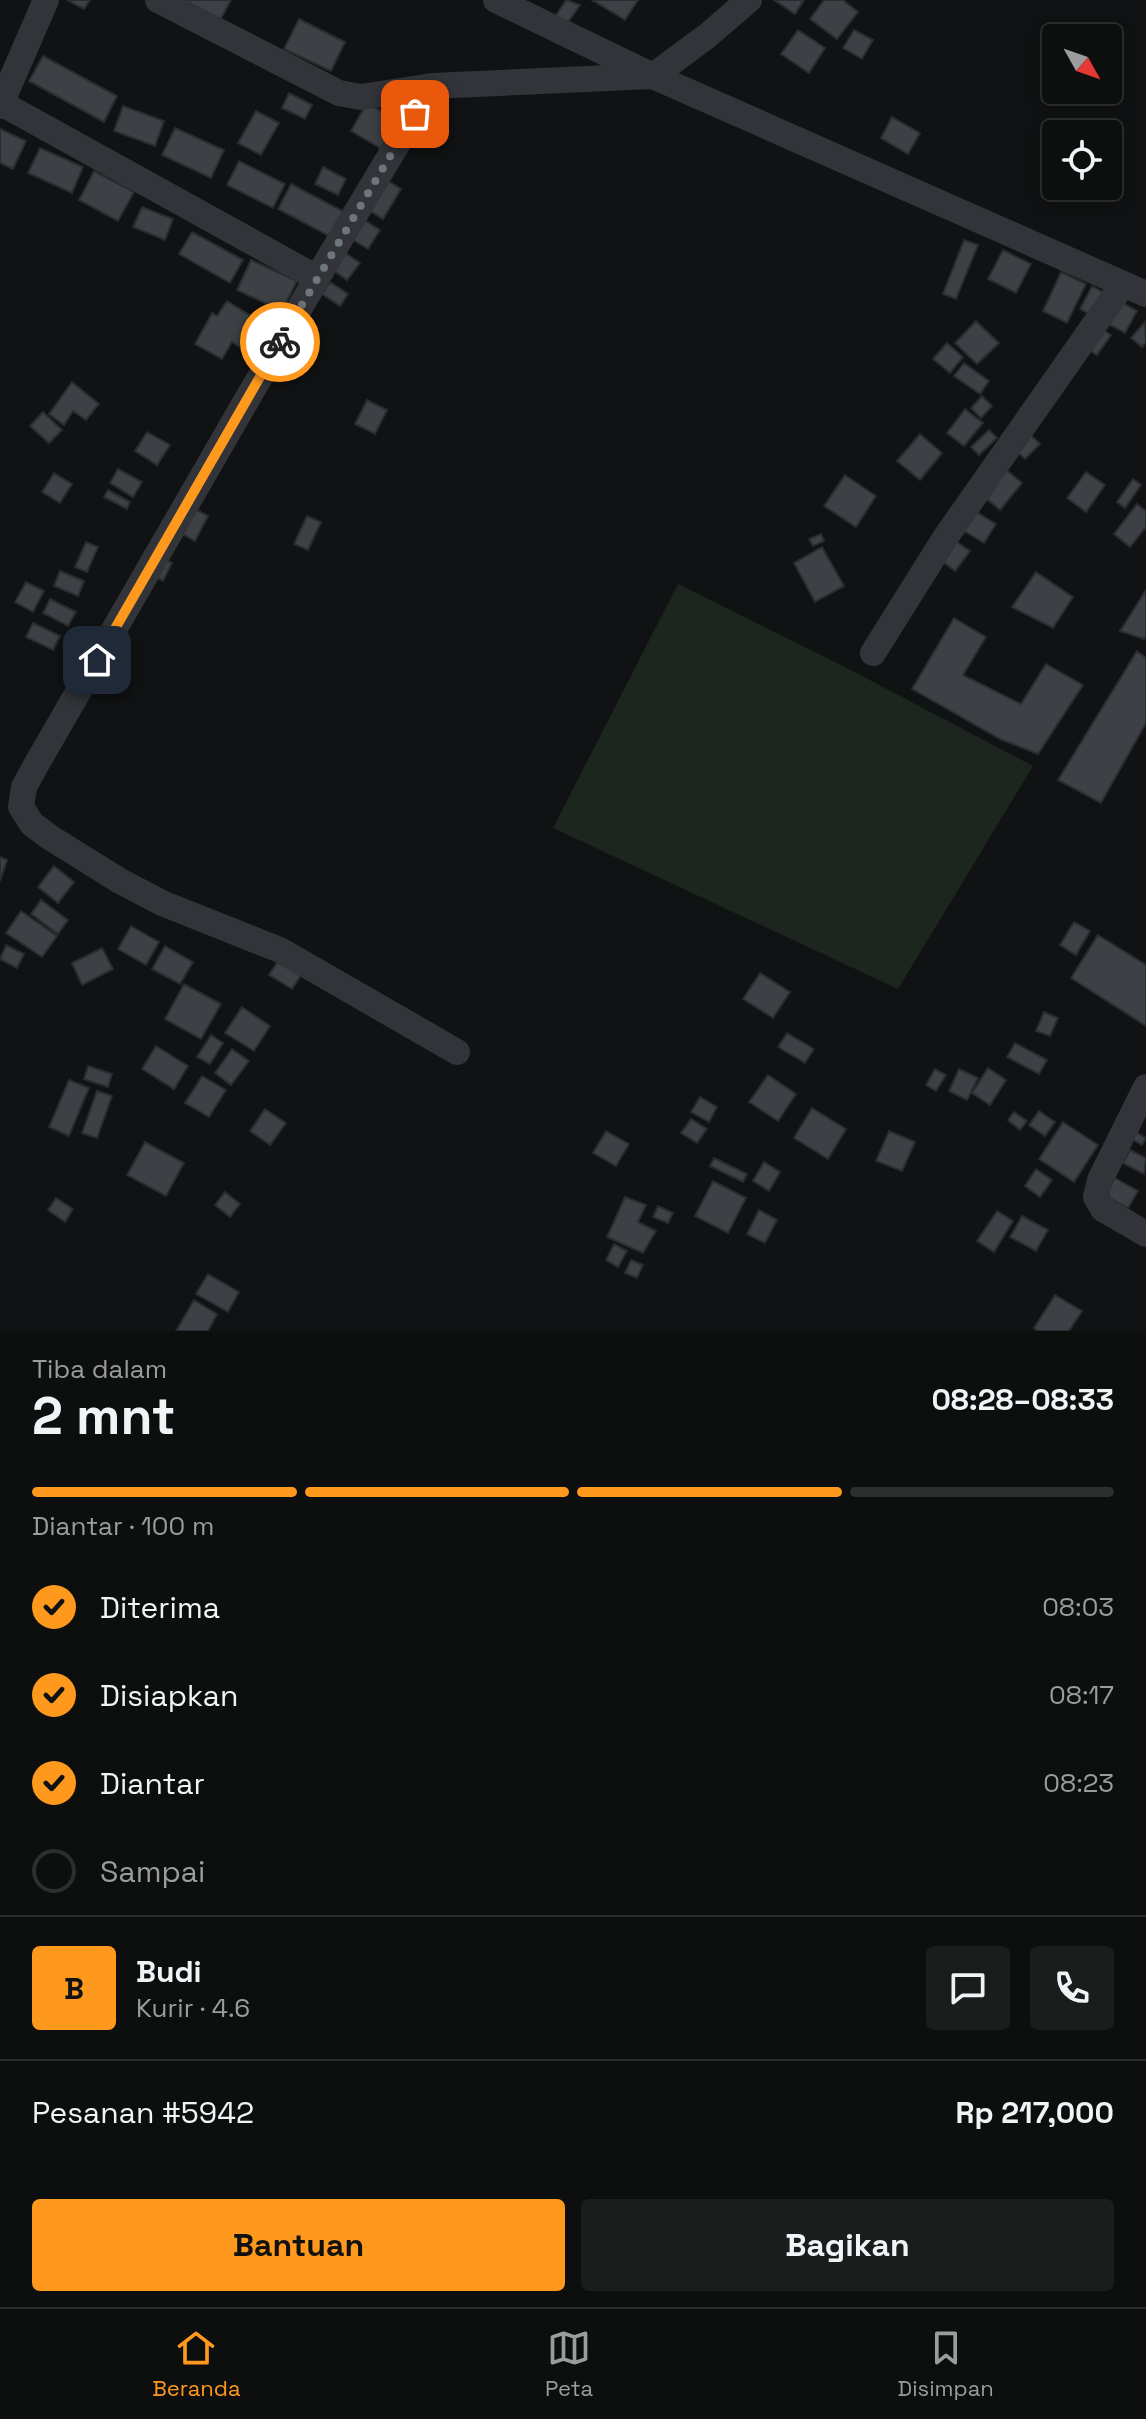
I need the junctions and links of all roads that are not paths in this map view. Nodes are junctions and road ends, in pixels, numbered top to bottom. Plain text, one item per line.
1 (46, 0) edge
2 (158, 0) edge
3 (496, 0) edge
4 (749, 0) edge
5 (653, 76) junction
6 (432, 86) junction
7 (1, 104) edge
8 (317, 278) junction
9 (1134, 289) edge
10 (873, 653) dead end
11 (457, 1052) dead end
12 (1146, 1087) edge
13 (1146, 1234) edge

1 - 7 street
2 - 6 street
3 - 5 street
4 - 5 street
5 - 6 street
5 - 9 street
6 - 8 street
7 - 8 street
8 - 11 street
9 - 10 street
12 - 13 street

